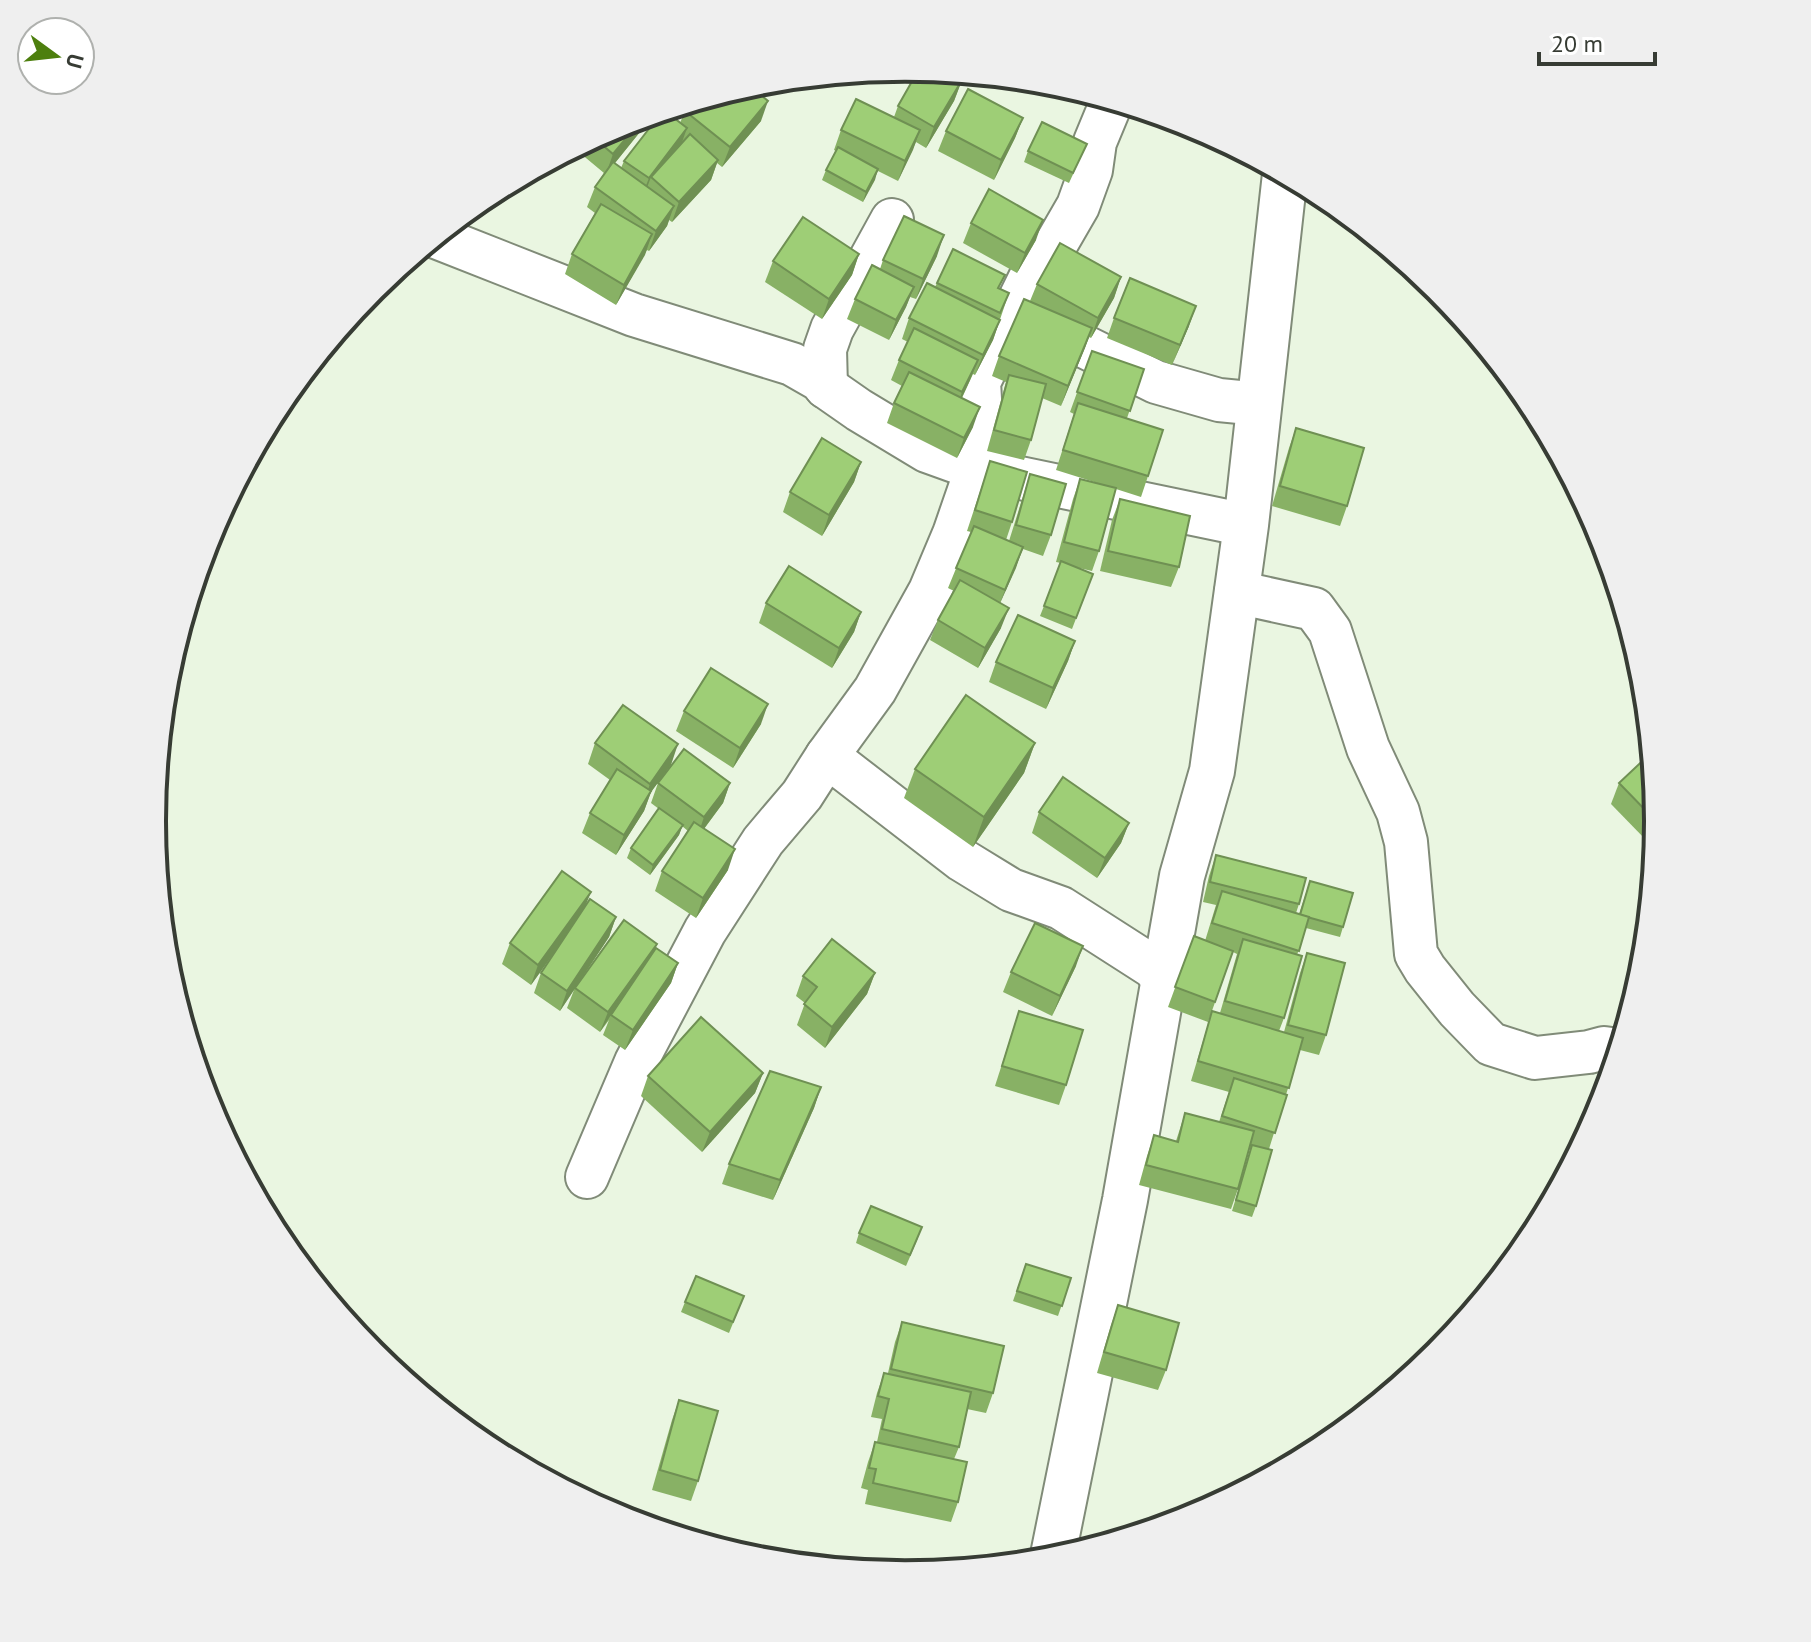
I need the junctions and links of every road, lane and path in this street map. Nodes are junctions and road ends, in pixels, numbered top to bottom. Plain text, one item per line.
1 (1108, 110) edge
2 (1284, 187) edge
3 (892, 220) dead end
4 (448, 242) edge
5 (1013, 310) junction
6 (826, 387) junction
7 (1260, 404) junction
8 (977, 469) junction
9 (1246, 525) junction
10 (1236, 592) junction
11 (827, 756) junction
12 (1163, 978) junction
13 (1608, 1049) edge
14 (587, 1177) dead end
15 (1055, 1545) edge

1 - 5 street
2 - 7 street
3 - 6 street
4 - 6 street
5 - 7 street
5 - 8 street
6 - 8 street
7 - 9 street
8 - 9 street
8 - 11 street
9 - 10 street
10 - 12 street
10 - 13 street
11 - 12 street
11 - 14 street
12 - 15 street

